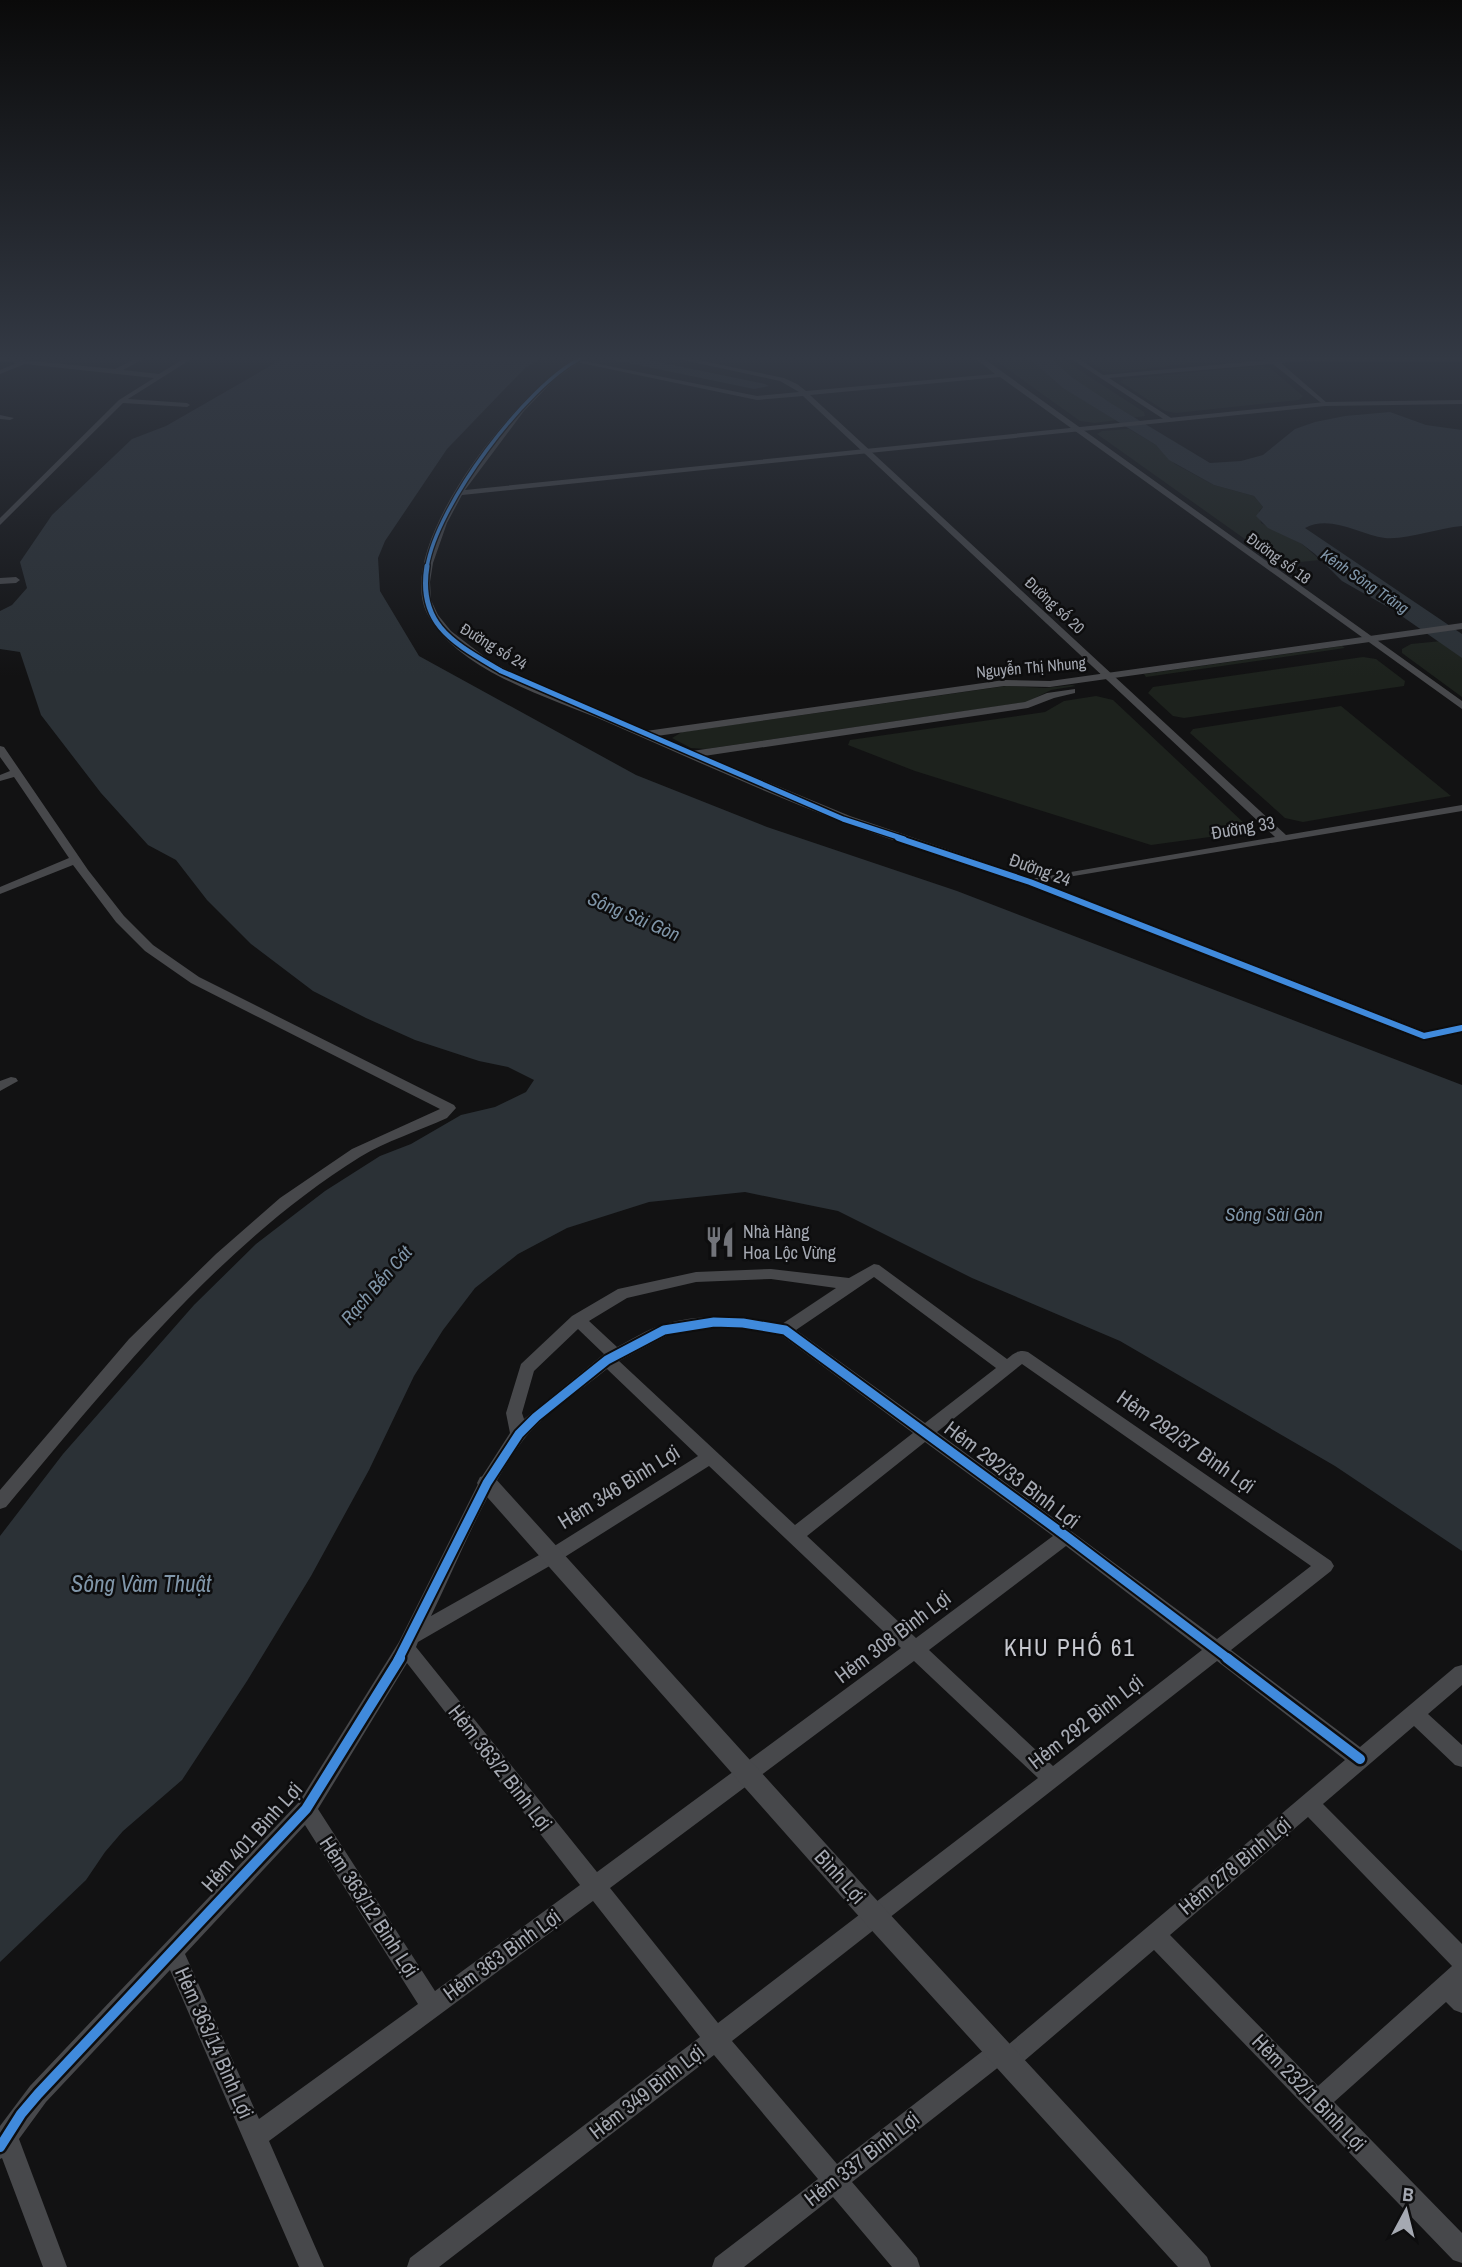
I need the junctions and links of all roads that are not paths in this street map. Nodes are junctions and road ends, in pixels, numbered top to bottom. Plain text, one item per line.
1 (58, 464) edge
2 (479, 464) edge
3 (757, 464) edge
4 (880, 464) edge
5 (1125, 464) edge
6 (456, 496) junction
7 (8, 502) dead end
8 (20, 502) junction
9 (0, 523) edge
10 (16, 580) dead end
11 (0, 581) edge
12 (1460, 629) edge
13 (1375, 642) junction
14 (1111, 680) junction
15 (1462, 706) edge
16 (644, 734) junction
17 (0, 749) edge
18 (691, 754) junction
19 (15, 773) junction
20 (0, 778) edge
21 (1462, 808) edge
22 (1283, 838) junction
23 (75, 860) junction
24 (1030, 882) junction
25 (0, 891) edge
26 (1462, 1028) edge
27 (1424, 1036) joint
28 (851, 1284) junction
29 (578, 1320) junction
30 (785, 1330) junction
31 (611, 1358) junction
32 (1007, 1367) junction
33 (926, 1433) junction
34 (519, 1434) junction
35 (709, 1457) junction
36 (486, 1483) junction
37 (0, 1502) edge
38 (794, 1536) junction
39 (1066, 1536) junction
40 (554, 1555) junction
41 (1325, 1566) joint
42 (409, 1642) junction
43 (914, 1649) junction
44 (1217, 1650) junction
45 (1462, 1674) edge
46 (1414, 1714) junction
47 (1462, 1758) edge
48 (1360, 1759) junction
49 (748, 1774) junction
50 (1051, 1777) junction
51 (1309, 1804) junction
52 (306, 1809) junction
53 (594, 1887) junction
54 (875, 1917) junction
55 (1155, 1935) junction
56 (172, 1950) junction
57 (1462, 1960) edge
58 (1457, 1987) edge
59 (432, 2006) junction
60 (716, 2039) junction
61 (1005, 2055) junction
62 (1317, 2102) junction
63 (256, 2136) junction
64 (3, 2141) edge
65 (835, 2180) junction
66 (1462, 2251) edge
67 (55, 2267) edge
68 (312, 2267) edge
69 (419, 2267) edge
70 (724, 2267) edge
71 (908, 2267) edge
72 (1197, 2267) edge

1 - 8 street
2 - 6 street, Đường số 24
3 - 6 street
4 - 14 street, Đường số 20
5 - 13 street, Đường số 18
6 - 16 street, Đường số 24
7 - 8 street
8 - 9 street
10 - 11 street
12 - 13 street, Nguyễn Thị Nhung
12 - 13 street, Nguyễn Thị Nhung
13 - 14 street, Nguyễn Thị Nhung
13 - 15 street, Đường số 18
14 - 16 street, Nguyễn Thị Nhung
14 - 18 street, Nguyễn Thị Nhung
14 - 22 street, Đường số 20
16 - 18 street, Đường 24
17 - 19 street
18 - 24 street, Đường 24
19 - 20 street
19 - 23 street
21 - 22 street, Đường 33
22 - 24 street, Đường 33
23 - 25 street
23 - 37 street
24 - 27 street, Đường 24
26 - 27 street
28 - 29 street
28 - 30 street
28 - 32 street
29 - 31 street
29 - 34 street
30 - 31 street, Hẻm 401 Bình Lợi
30 - 33 street, Hẻm 292/33 Bình Lợi
31 - 34 street, Hẻm 401 Bình Lợi
31 - 35 street
32 - 33 street
32 - 41 street, Hẻm 292/37 Bình Lợi
33 - 38 street
33 - 39 street, Hẻm 292/33 Bình Lợi
34 - 36 street, Hẻm 401 Bình Lợi
35 - 38 street
35 - 40 street, Hẻm 346 Bình Lợi
36 - 40 street, Bình Lợi
36 - 42 street, Hẻm 401 Bình Lợi
38 - 43 street
39 - 43 street, Hẻm 308 Bình Lợi
39 - 44 street, Hẻm 292/33 Bình Lợi
40 - 42 street, Hẻm 346 Bình Lợi
40 - 49 street, Bình Lợi
41 - 44 street, Hẻm 292 Bình Lợi
42 - 52 street, Hẻm 401 Bình Lợi
42 - 53 street, Hẻm 363/2 Bình Lợi
43 - 49 street, Hẻm 308 Bình Lợi
43 - 50 street
44 - 48 street, Hẻm 292/33 Bình Lợi
44 - 50 street, Hẻm 292 Bình Lợi
45 - 46 street, Hẻm 278 Bình Lợi
46 - 47 street
46 - 48 street, Hẻm 278 Bình Lợi
48 - 51 street, Hẻm 278 Bình Lợi
49 - 53 street, Hẻm 363 Bình Lợi
49 - 54 street, Bình Lợi
50 - 54 street, Hẻm 292 Bình Lợi
51 - 55 street, Hẻm 278 Bình Lợi
51 - 57 street
52 - 56 street, Hẻm 401 Bình Lợi
52 - 59 street, Hẻm 363/12 Bình Lợi
53 - 59 street, Hẻm 363 Bình Lợi
53 - 60 street, Hẻm 363/2 Bình Lợi
54 - 60 street, Hẻm 349 Bình Lợi
54 - 61 street, Bình Lợi
55 - 61 street, Hẻm 278 Bình Lợi
55 - 62 street, Hẻm 232/1 Bình Lợi
56 - 63 street, Hẻm 363/14 Bình Lợi
56 - 64 street, Hẻm 401 Bình Lợi
58 - 62 street
59 - 63 street, Hẻm 363 Bình Lợi
60 - 65 street, Hẻm 363/2 Bình Lợi
60 - 69 street, Hẻm 349 Bình Lợi
61 - 65 street, Hẻm 337 Bình Lợi
61 - 72 street, Bình Lợi
62 - 66 street, Hẻm 232/1 Bình Lợi
63 - 68 street, Hẻm 363/14 Bình Lợi
64 - 67 street
65 - 70 street, Hẻm 337 Bình Lợi
65 - 71 street, Hẻm 363/2 Bình Lợi

